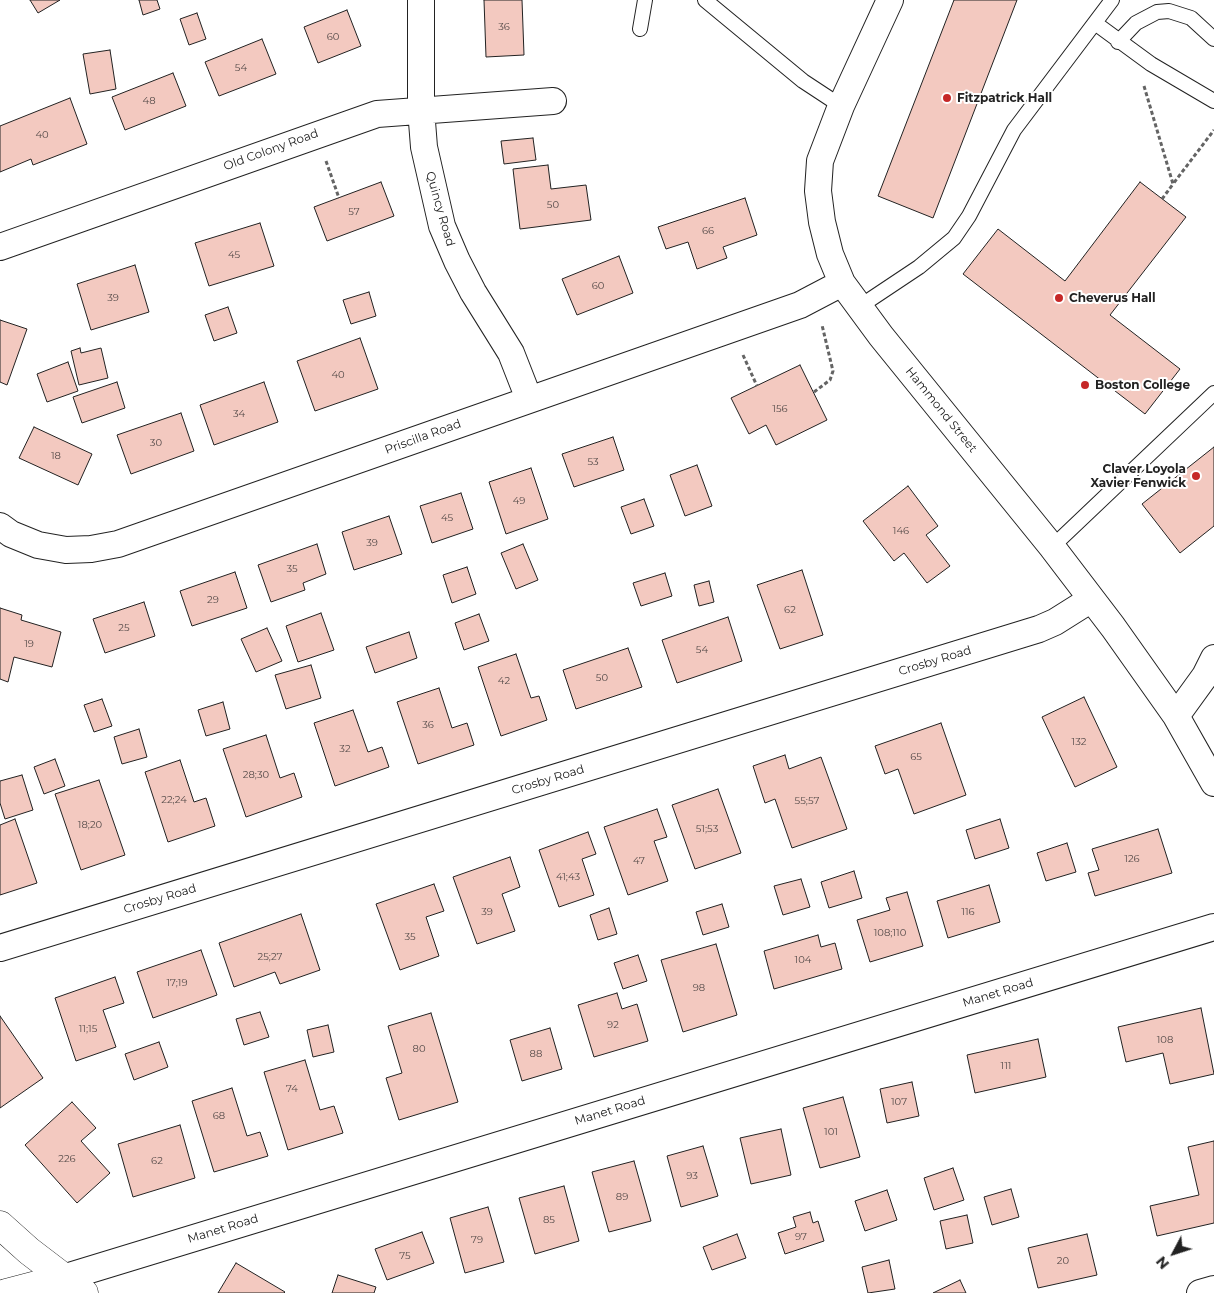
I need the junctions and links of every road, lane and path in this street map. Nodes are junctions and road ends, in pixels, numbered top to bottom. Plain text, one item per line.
1 (420, 0) edge
2 (645, 0) edge
3 (705, 0) edge
4 (890, 0) edge
5 (1112, 0) edge
6 (1095, 23) junction
7 (640, 29) dead end
8 (1214, 39) edge
9 (1118, 42) junction
10 (1143, 82) dead end
11 (1213, 99) edge
12 (553, 101) dead end
13 (840, 106) junction
14 (421, 109) junction
15 (1214, 130) edge
16 (325, 157) dead end
17 (1173, 184) junction
18 (340, 198) dead end
19 (1162, 199) dead end
20 (0, 248) edge
21 (842, 283) junction
22 (858, 307) junction
23 (822, 324) dead end
24 (742, 353) dead end
25 (757, 386) dead end
26 (814, 392) dead end
27 (1214, 393) edge
28 (528, 399) junction
29 (0, 526) edge
30 (1052, 547) junction
31 (1090, 600) junction
32 (1214, 658) edge
33 (1176, 716) junction
34 (1214, 783) edge
35 (1214, 927) edge
36 (0, 948) edge
37 (0, 1225) edge
38 (74, 1286) edge
39 (1214, 1289) edge
40 (6, 1293) edge
41 (1200, 1293) edge

1 - 14 street, Quincy Road
2 - 7 lane
3 - 13 lane
4 - 13 street, Hammond Street
5 - 6 lane
6 - 9 lane
6 - 22 lane
8 - 9 lane
9 - 11 lane
10 - 17 path
12 - 14 street, Old Colony Road
13 - 21 street, Hammond Street
14 - 20 street, Old Colony Road
14 - 28 street, Quincy Road
15 - 17 path
16 - 18 path
17 - 19 path
21 - 22 street, Hammond Street
21 - 28 street, Priscilla Road
22 - 30 street, Hammond Street
23 - 26 path
24 - 25 path
27 - 30 lane
28 - 29 street, Priscilla Road
30 - 31 street, Hammond Street
31 - 33 street, Hammond Street
31 - 36 street, Crosby Road
32 - 33 street
33 - 34 street, Hammond Street
35 - 38 street, Manet Road
37 - 38 main road
38 - 40 main road, Manet Road
39 - 41 street

